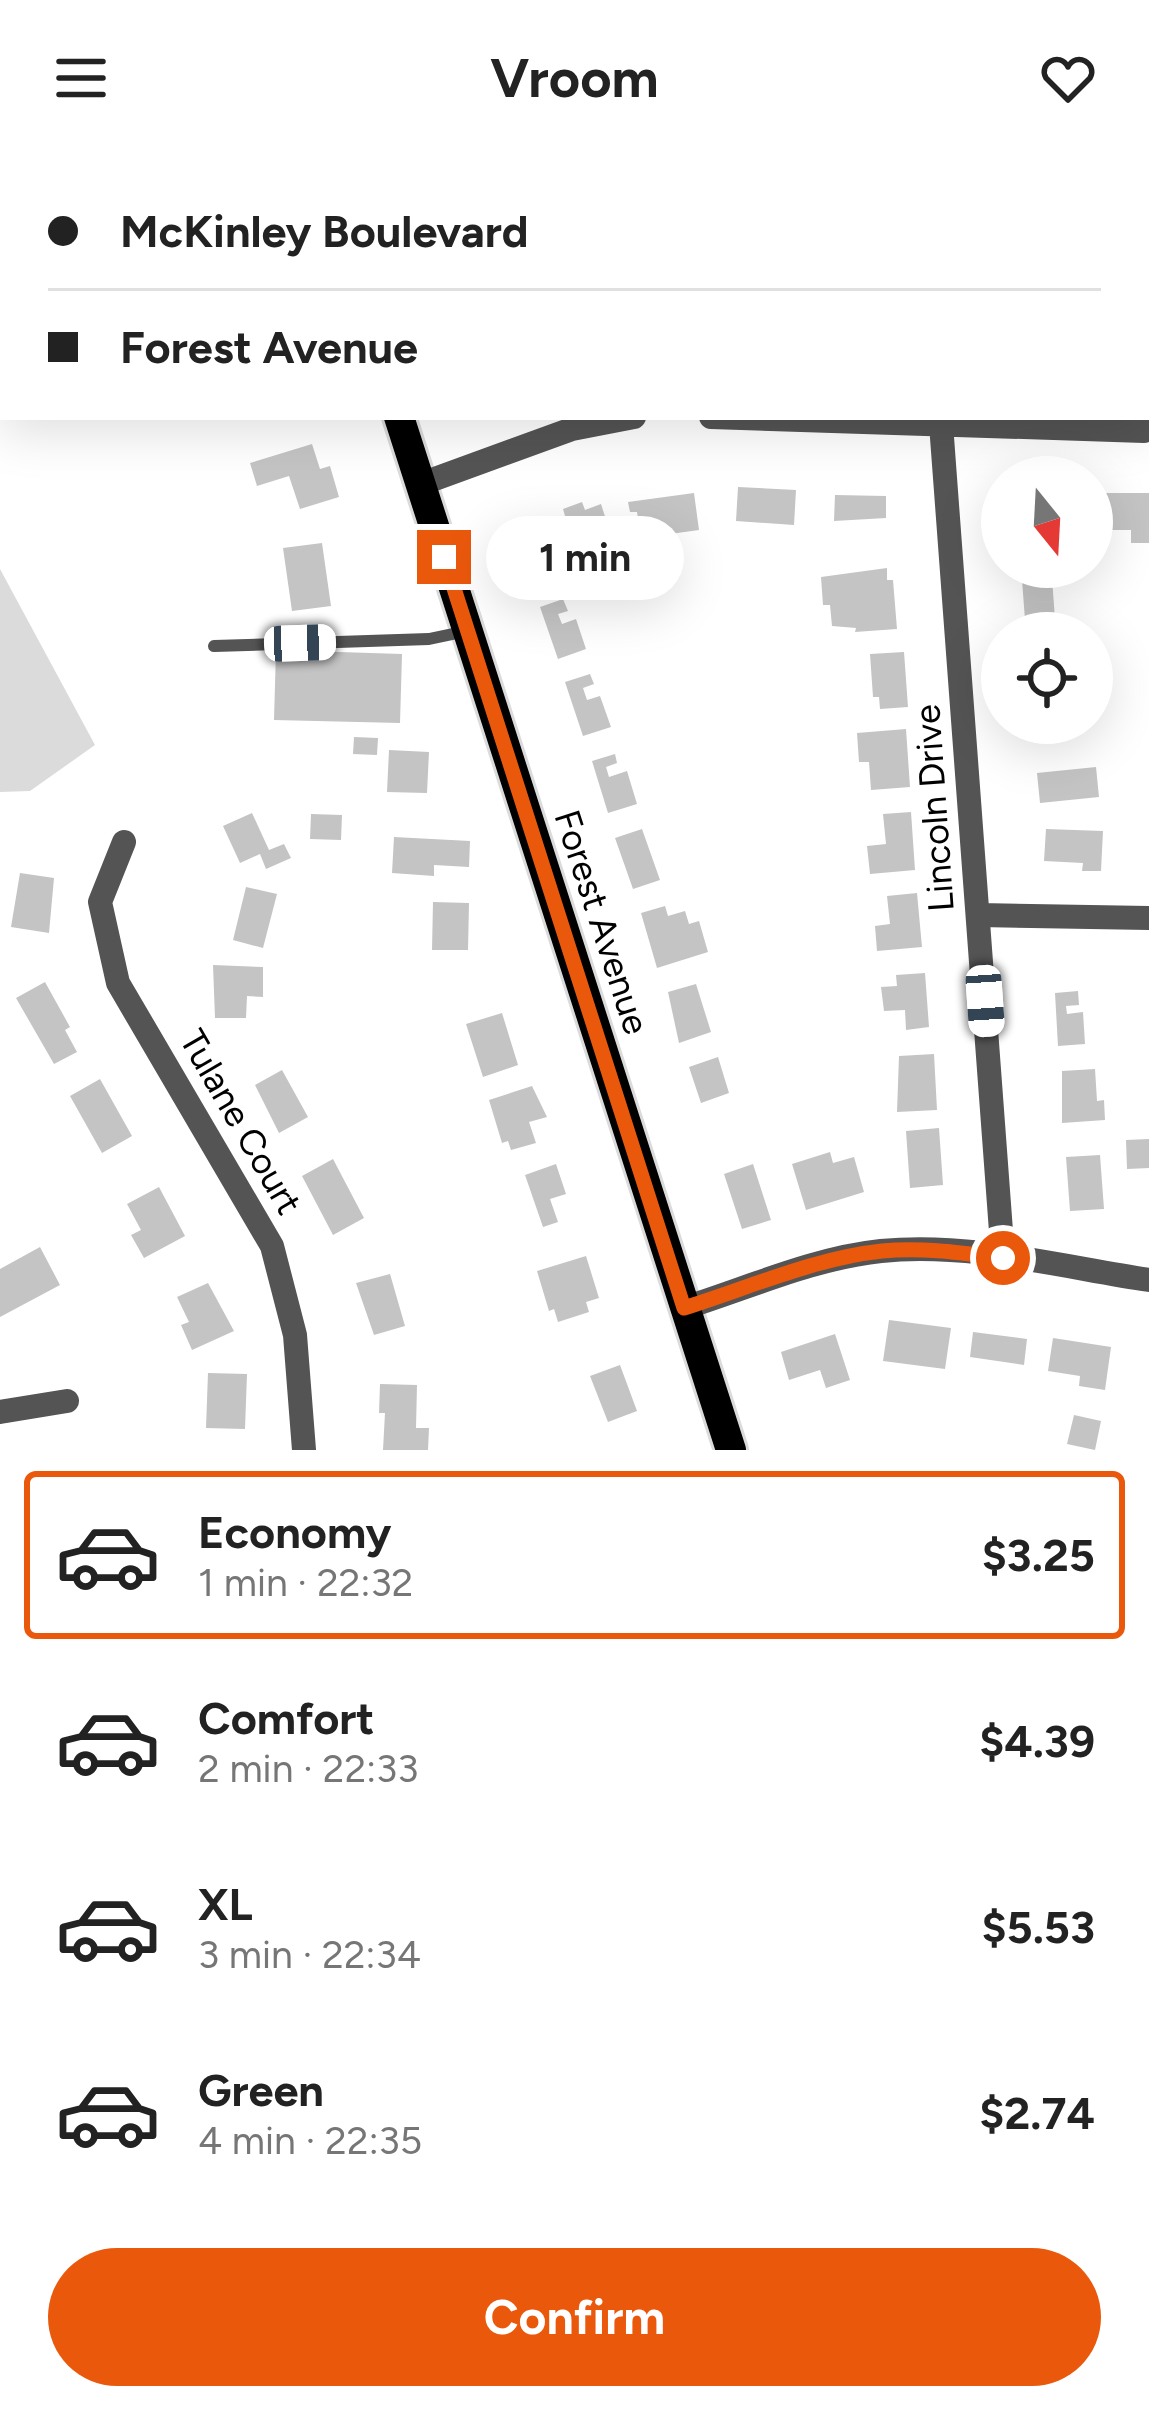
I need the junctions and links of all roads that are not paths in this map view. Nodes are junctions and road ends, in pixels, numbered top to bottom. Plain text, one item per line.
1 (400, 420) edge
2 (618, 420) edge
3 (809, 420) edge
4 (940, 424) junction
5 (1144, 430) dead end
6 (421, 484) junction
7 (468, 631) junction
8 (214, 646) dead end
9 (124, 842) dead end
10 (979, 915) junction
11 (1149, 918) edge
12 (1003, 1258) junction
13 (1149, 1280) edge
14 (684, 1308) junction
15 (67, 1401) dead end
16 (0, 1412) edge
17 (304, 1450) edge
18 (731, 1450) edge

1 - 6 main road, Forest Avenue
2 - 6 street
3 - 4 street
4 - 5 street
4 - 10 street, Lincoln Drive
6 - 7 main road, Forest Avenue
7 - 8 lane
7 - 14 main road, Forest Avenue
9 - 17 street, Tulane Court
10 - 11 street
10 - 12 street, Lincoln Drive
12 - 13 street
12 - 14 street
14 - 18 main road, Forest Avenue
15 - 16 street

